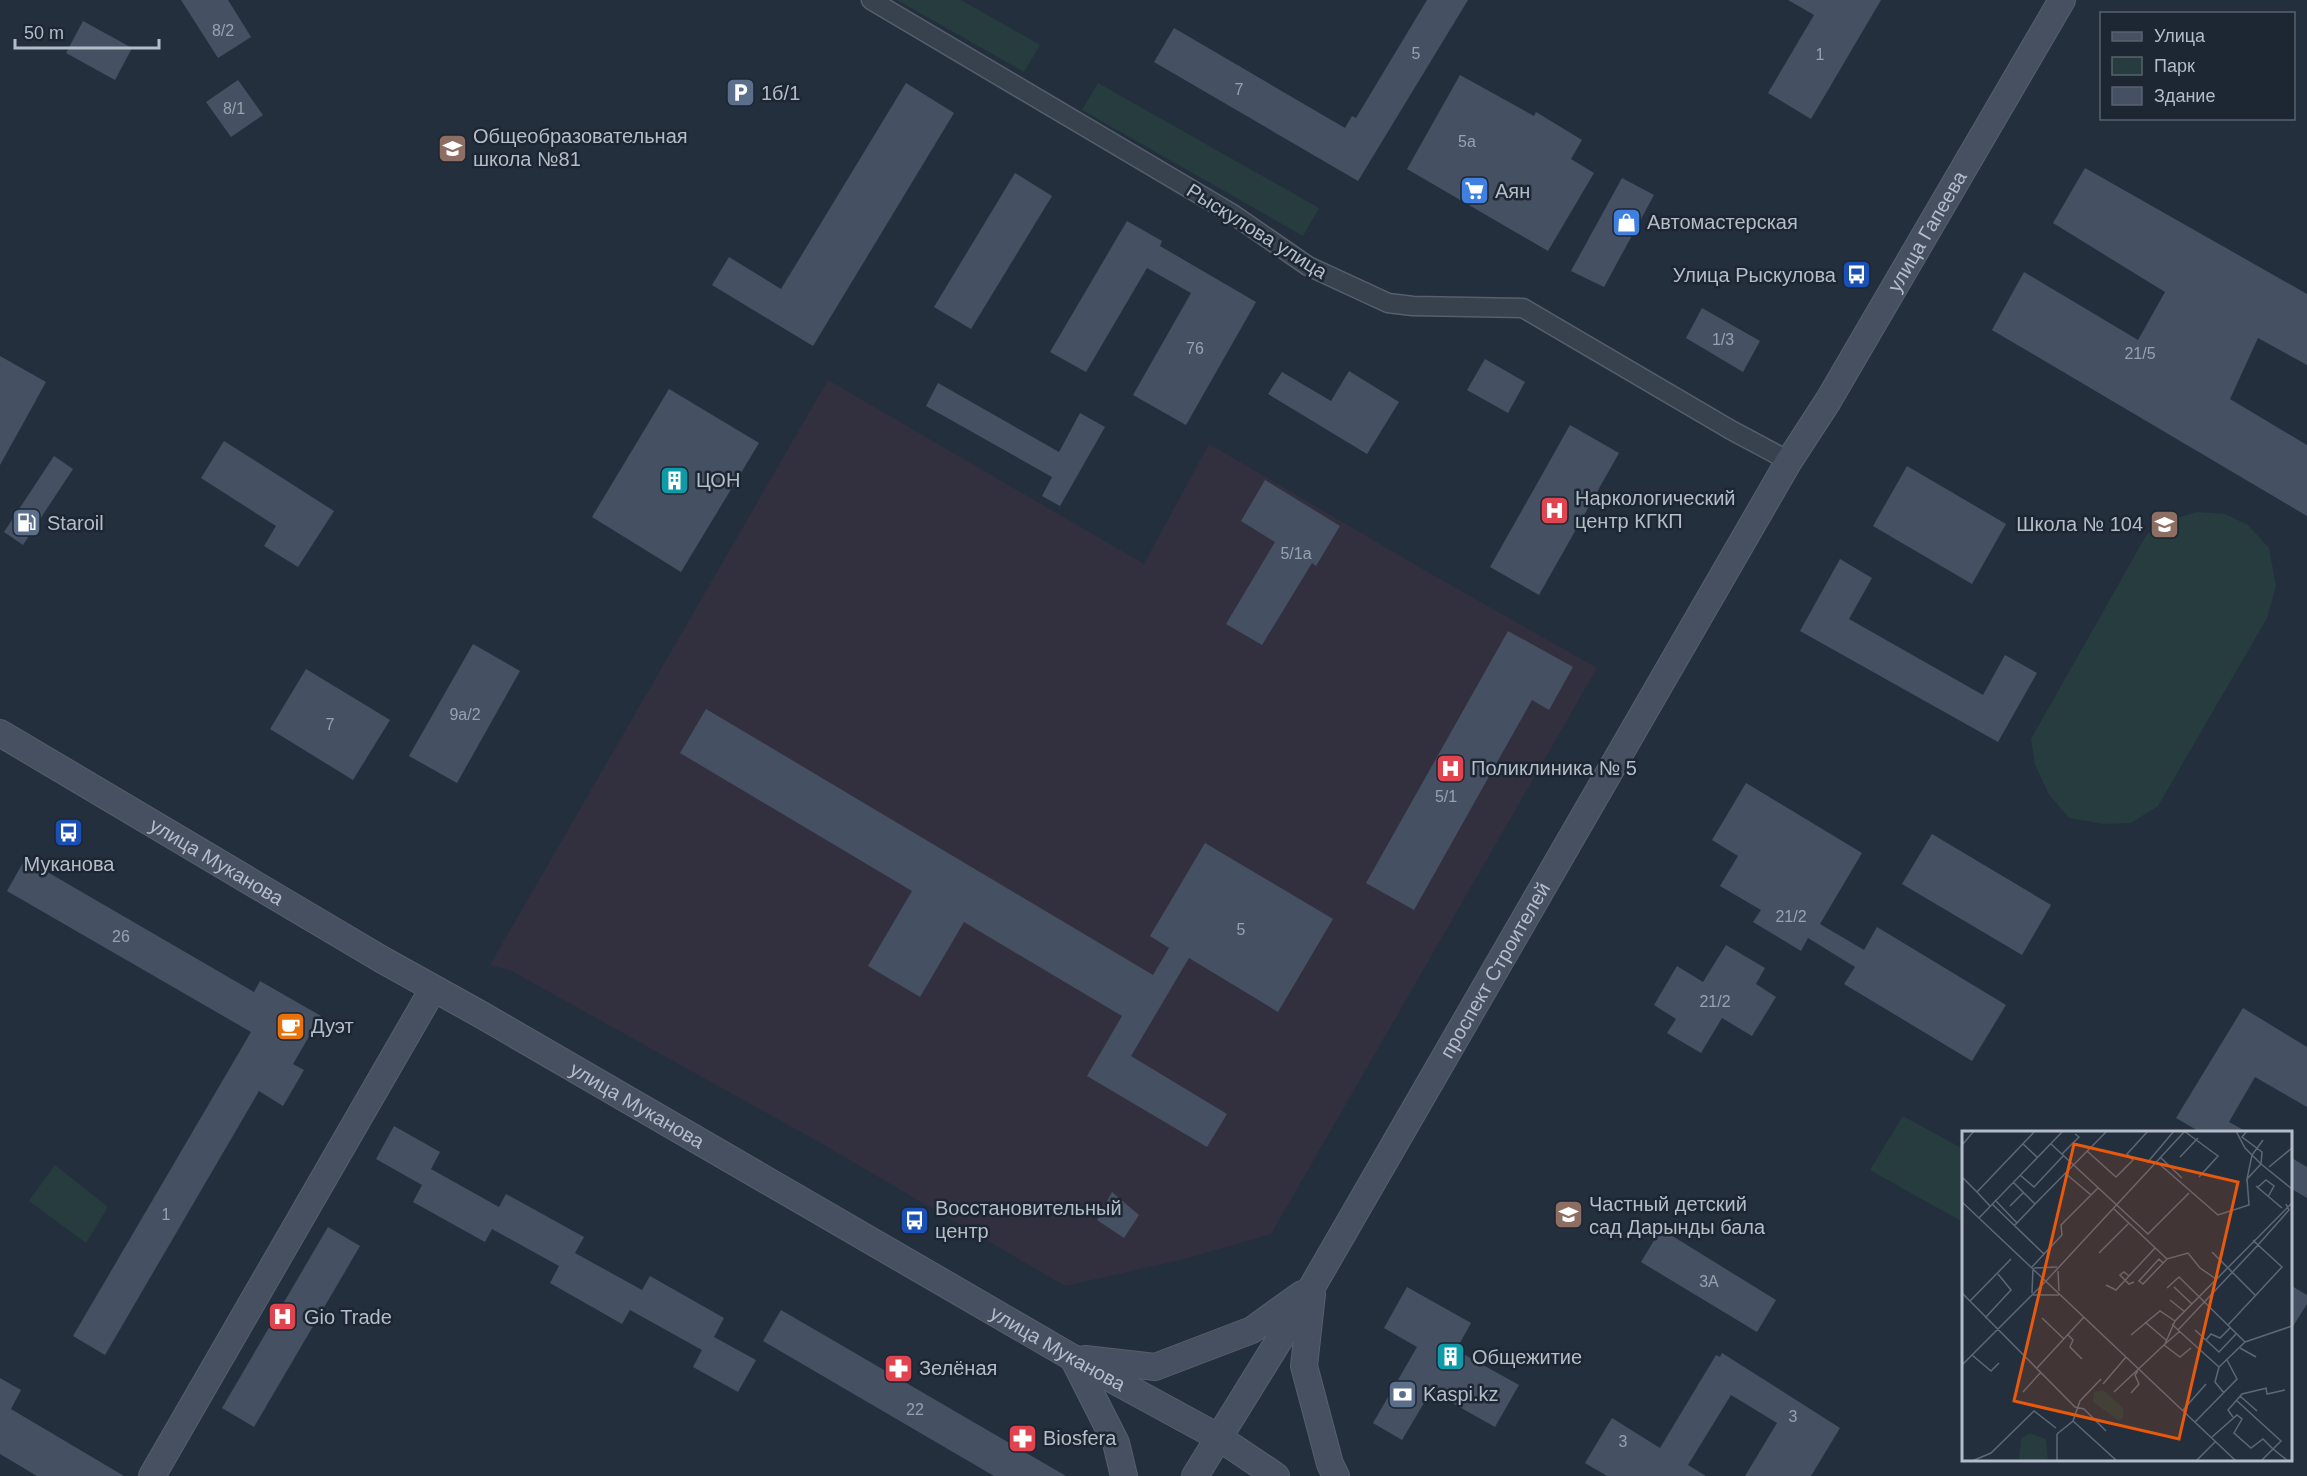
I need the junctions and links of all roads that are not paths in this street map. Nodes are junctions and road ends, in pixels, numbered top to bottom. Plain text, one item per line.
1 (872, 0) edge
2 (2062, 0) edge
3 (1789, 461) junction
4 (0, 733) edge
5 (434, 989) junction
6 (1312, 1287) junction
7 (1073, 1358) junction
8 (1218, 1437) junction
9 (152, 1476) edge
10 (1124, 1476) edge
11 (1195, 1476) edge
12 (1276, 1476) edge
13 (1336, 1476) edge

1 - 3 street, Рыскулова улица
2 - 3 main road, улица Гапеева
3 - 6 main road, проспект Строителей
4 - 5 main road, улица Муканова
5 - 7 main road, улица Муканова
5 - 9 main road
6 - 7 main road
6 - 8 main road, проспект Строителей
6 - 13 main road
7 - 8 main road, улица Муканова
7 - 10 main road
8 - 11 main road, проспект Строителей
8 - 12 main road, улица Муканова

